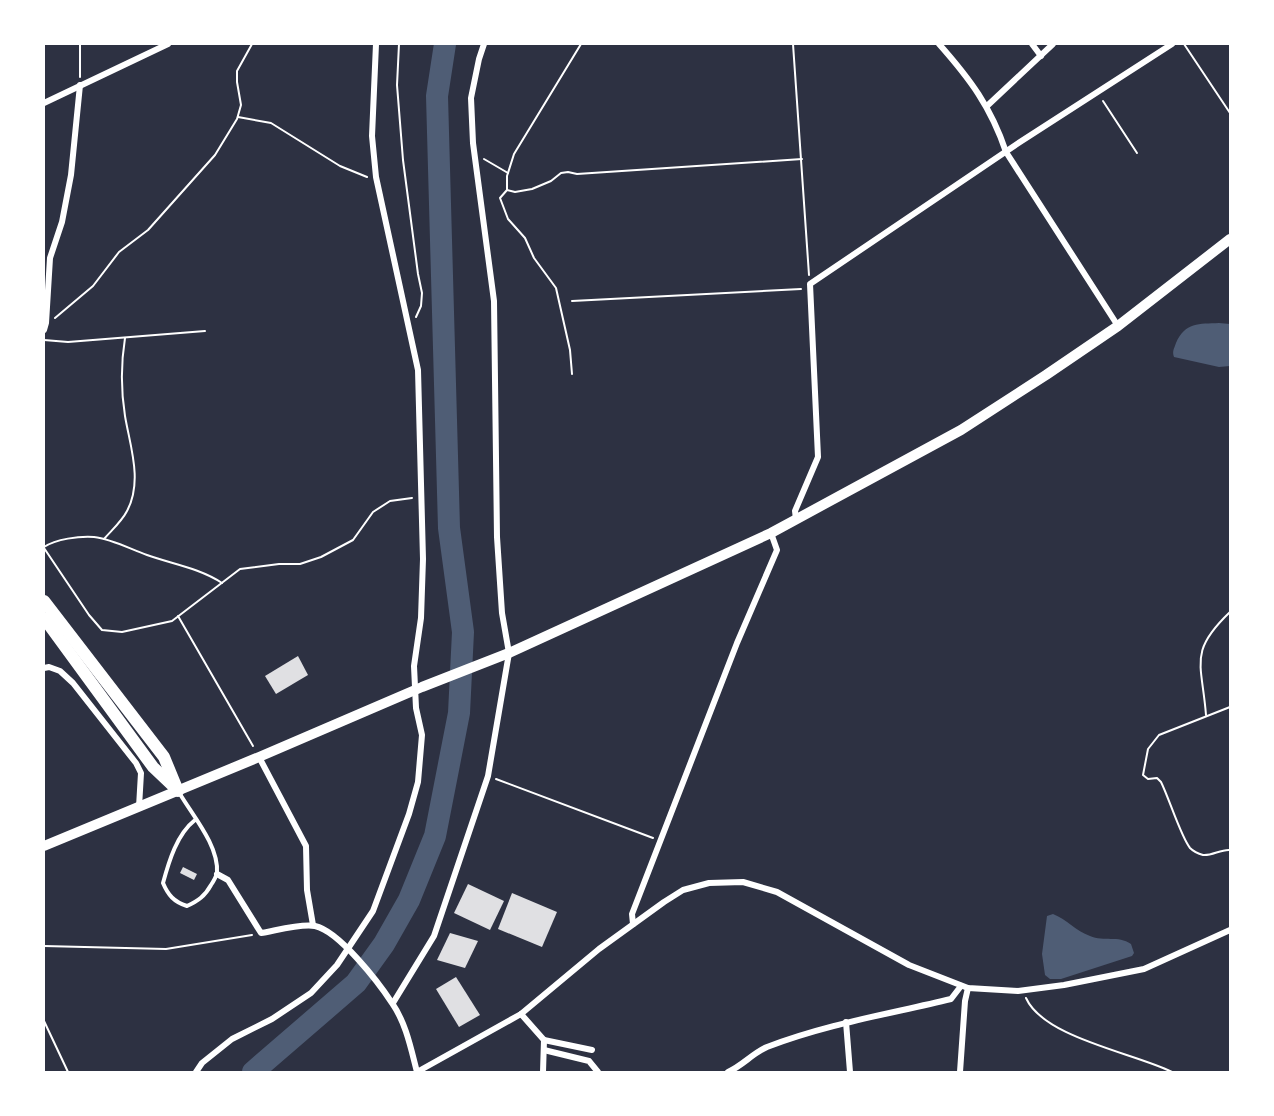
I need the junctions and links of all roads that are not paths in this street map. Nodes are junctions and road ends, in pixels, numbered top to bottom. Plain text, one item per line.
1 (168, 44) edge
2 (376, 44) edge
3 (484, 44) edge
4 (939, 44) edge
5 (1032, 44) edge
6 (1053, 44) edge
7 (1172, 44) edge
8 (1041, 56) junction
9 (80, 85) junction
10 (44, 102) edge
11 (987, 105) junction
12 (1006, 152) junction
13 (1230, 239) edge
14 (1118, 326) junction
15 (44, 330) edge
16 (796, 519) junction
17 (771, 533) junction
18 (44, 601) edge
19 (44, 618) edge
20 (509, 653) junction
21 (44, 668) edge
22 (418, 688) junction
23 (259, 758) junction
24 (178, 790) junction
25 (139, 807) junction
26 (195, 820) junction
27 (44, 846) edge
28 (217, 874) junction
29 (633, 924) junction
30 (313, 925) junction
31 (1230, 930) edge
32 (348, 948) junction
33 (964, 987) junction
34 (393, 1004) junction
35 (521, 1014) junction
36 (846, 1022) junction
37 (544, 1040) junction
38 (544, 1050) junction
39 (592, 1050) dead end
40 (196, 1072) edge
41 (543, 1072) edge
42 (598, 1072) edge
43 (728, 1072) edge
44 (850, 1072) edge
45 (960, 1072) edge

1 - 9 street
2 - 22 street
3 - 20 street
4 - 11 street
5 - 8 street
6 - 8 street
7 - 12 street
8 - 11 street
9 - 10 street
9 - 15 street
11 - 12 street
12 - 14 street
12 - 16 street
13 - 14 main road
14 - 16 main road
16 - 17 main road
17 - 20 main road
17 - 29 street
18 - 24 highway
19 - 24 highway
20 - 22 main road
20 - 34 street
21 - 25 street
22 - 23 main road
22 - 32 street
23 - 24 main road
23 - 30 street
24 - 25 main road
24 - 26 lane
25 - 27 main road
26 - 28 lane
26 - 28 lane
28 - 30 street
29 - 33 street
29 - 35 street
30 - 32 street
31 - 33 street
32 - 34 street
32 - 40 street
33 - 36 street
33 - 45 street
34 - 35 street
35 - 37 street
36 - 43 street
36 - 44 street
37 - 38 street
37 - 39 street
38 - 41 street
38 - 42 street

